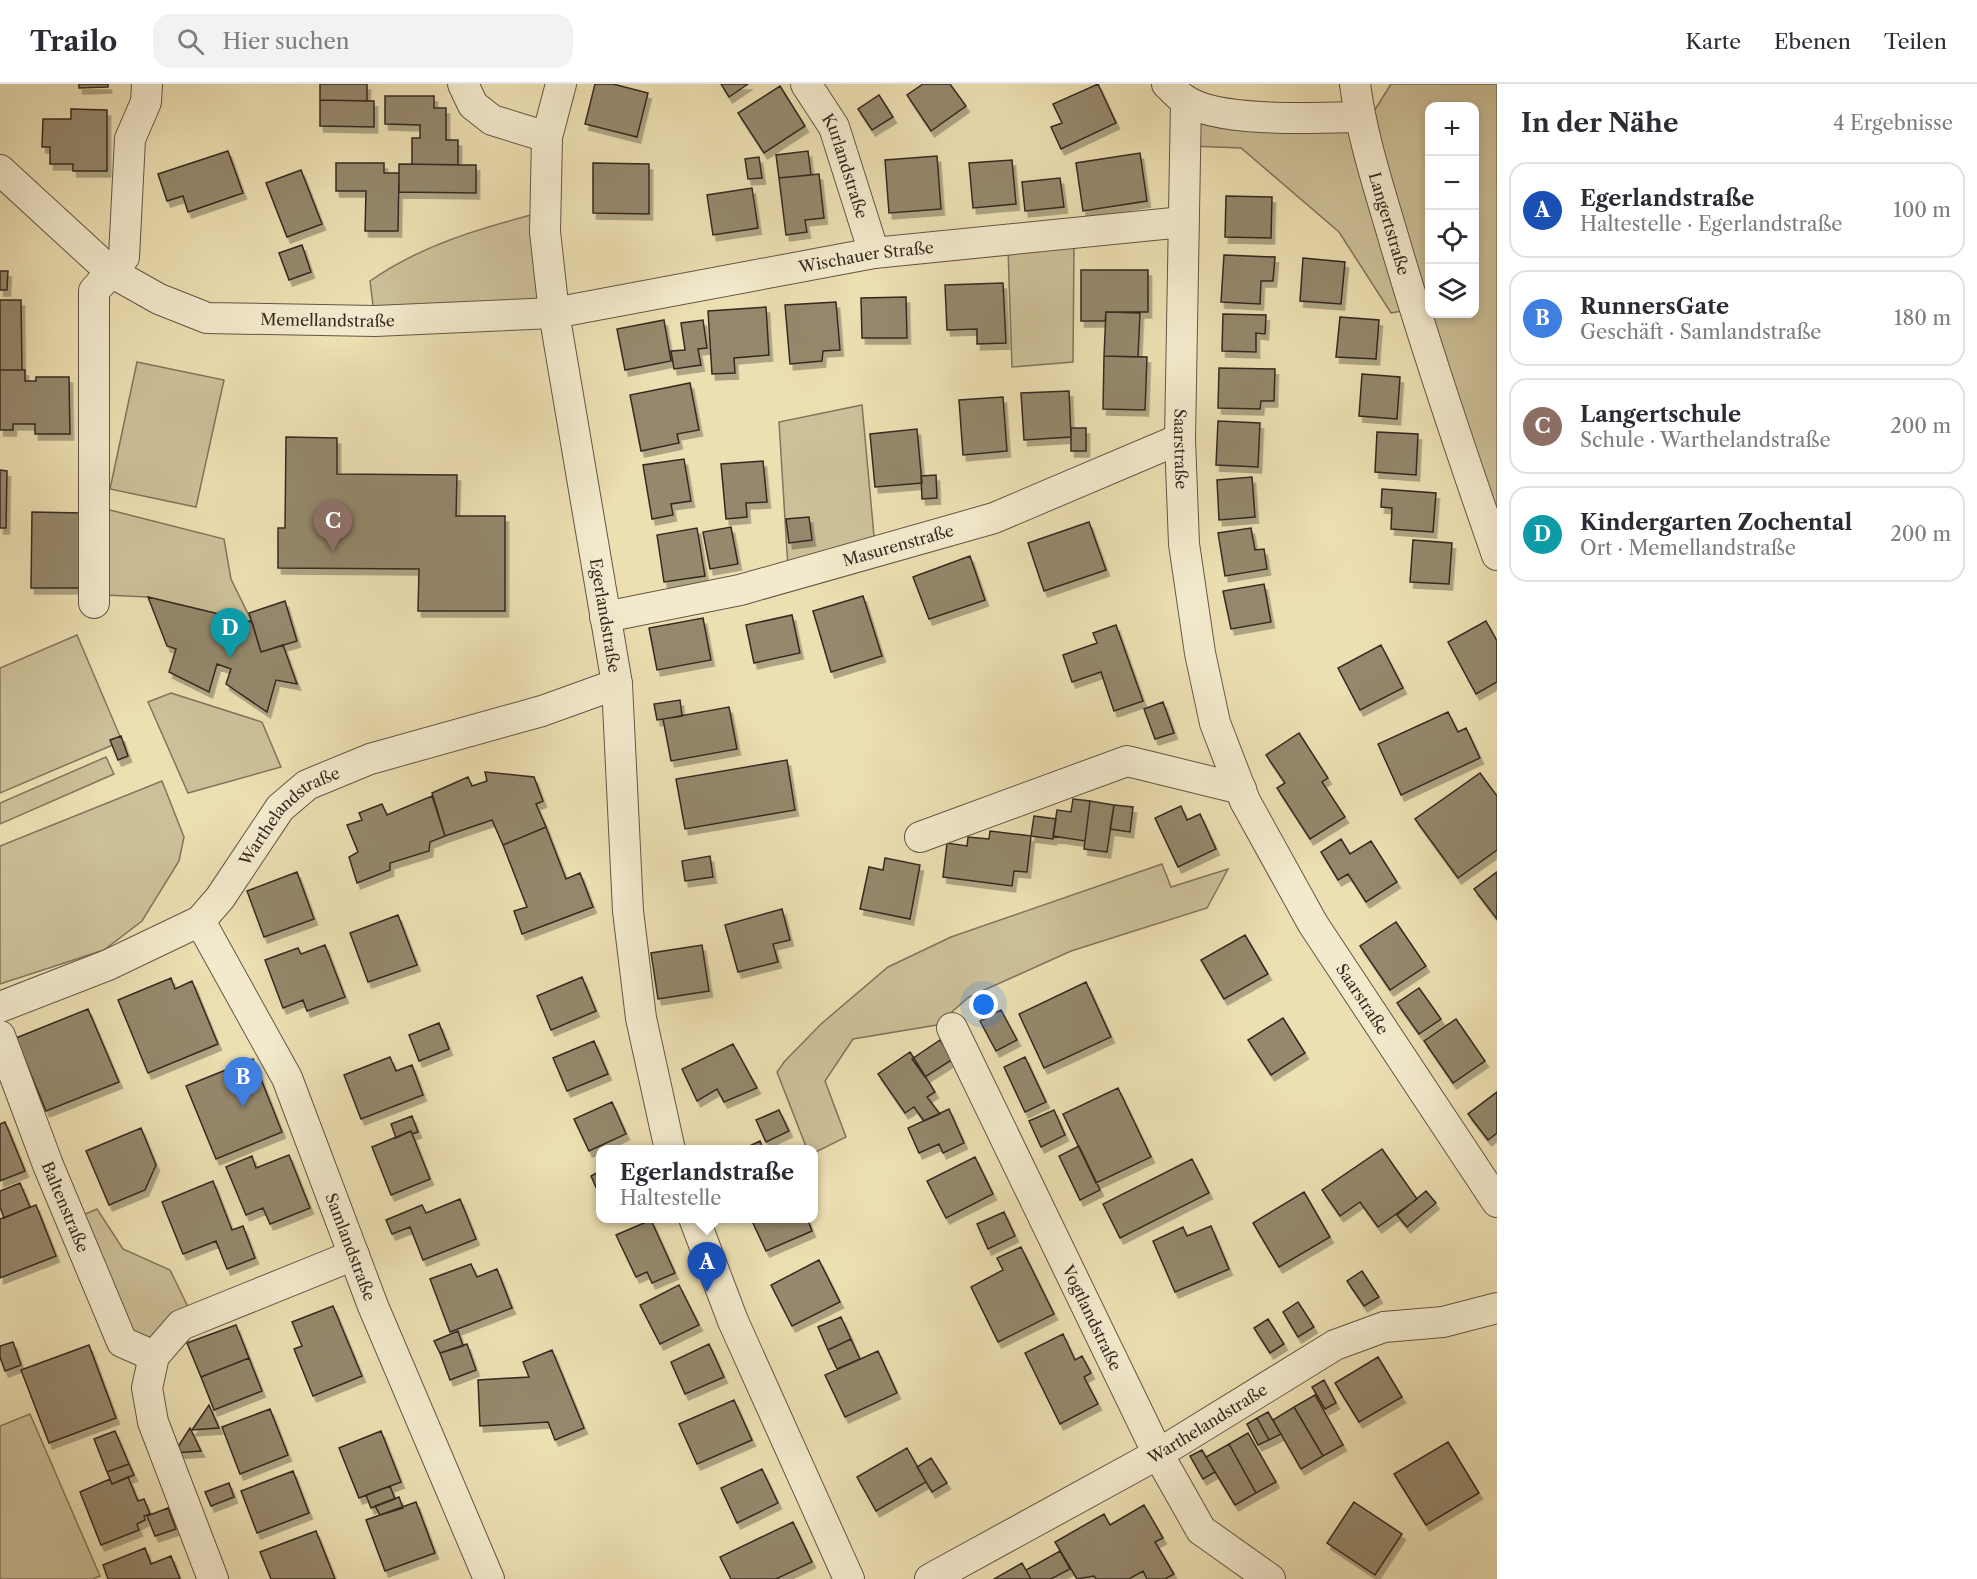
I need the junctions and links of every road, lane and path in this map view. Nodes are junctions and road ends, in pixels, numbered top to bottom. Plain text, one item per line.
1 (147, 84) edge
2 (464, 84) edge
3 (561, 84) edge
4 (806, 84) edge
5 (1355, 84) edge
6 (1176, 92) edge
7 (1359, 117) junction
8 (547, 137) junction
9 (0, 170) edge
10 (1183, 222) junction
11 (874, 253) junction
12 (111, 272) junction
13 (554, 313) junction
14 (1180, 439) junction
15 (1497, 555) edge
16 (94, 603) dead end
17 (605, 617) junction
18 (617, 684) junction
19 (1241, 789) junction
20 (920, 837) dead end
21 (200, 921) junction
22 (0, 1007) edge
23 (952, 1028) dead end
24 (0, 1036) edge
25 (669, 1145) edge
26 (1497, 1202) edge
27 (696, 1223) edge
28 (354, 1255) junction
29 (1497, 1308) edge
30 (154, 1356) junction
31 (1158, 1454) junction
32 (213, 1579) edge
33 (489, 1579) edge
34 (849, 1579) edge
35 (930, 1579) edge
36 (1270, 1579) edge

1 - 12 street
2 - 8 street
3 - 8 street, Egerlandstraße
4 - 11 street, Kurlandstraße
5 - 7 street, Langertstraße
6 - 7 street
6 - 10 street, Saarstraße
7 - 15 street, Langertstraße
8 - 13 street, Egerlandstraße
9 - 12 street, Memellandstraße
10 - 11 street, Wischauer Straße
10 - 14 street, Saarstraße
11 - 13 street, Wischauer Straße
12 - 13 street, Memellandstraße
12 - 16 street
13 - 17 street, Egerlandstraße
14 - 17 street, Masurenstraße
14 - 19 street, Saarstraße
17 - 18 street, Egerlandstraße
18 - 21 street, Warthelandstraße
18 - 25 street, Egerlandstraße
19 - 20 street
19 - 26 street, Saarstraße
21 - 22 street, Warthelandstraße
21 - 28 street, Samlandstraße
23 - 31 street, Vogtlandstraße
24 - 30 street, Baltenstraße
27 - 34 street
28 - 30 street
28 - 33 street, Samlandstraße
29 - 31 street, Warthelandstraße
30 - 32 street
31 - 35 street, Warthelandstraße
31 - 36 street, Vogtlandstraße

